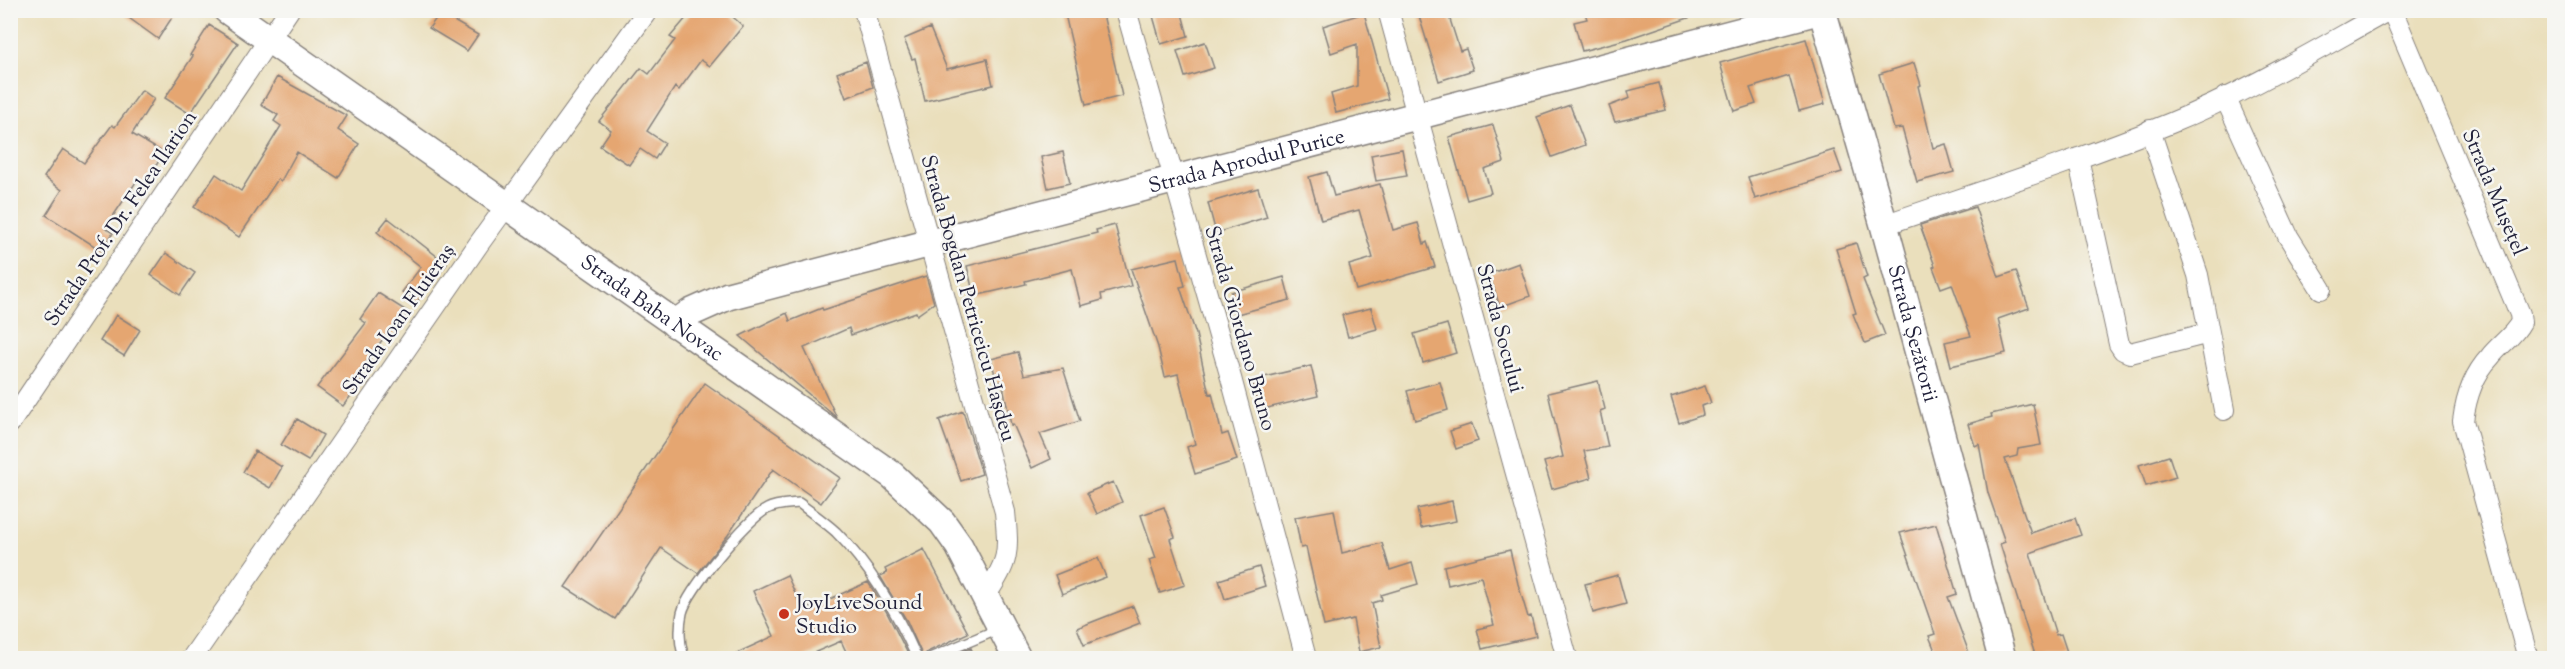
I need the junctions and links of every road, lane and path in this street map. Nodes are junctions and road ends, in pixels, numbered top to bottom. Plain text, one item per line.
1 (227, 10) edge
2 (289, 10) edge
3 (648, 10) edge
4 (864, 10) edge
5 (1126, 10) edge
6 (1388, 10) edge
7 (1822, 10) edge
8 (2391, 10) edge
9 (269, 39) junction
10 (2225, 97) junction
11 (1417, 116) junction
12 (2150, 130) junction
13 (2078, 158) junction
14 (1174, 180) junction
15 (507, 204) junction
16 (1884, 225) junction
17 (929, 244) junction
18 (2321, 289) dead end
19 (675, 324) junction
20 (2209, 333) junction
21 (2224, 410) dead end
22 (10, 423) edge
23 (986, 595) junction
24 (1002, 628) junction
25 (192, 658) edge
26 (685, 658) edge
27 (917, 658) edge
28 (930, 658) edge
29 (1017, 658) edge
30 (1306, 658) edge
31 (1567, 658) edge
32 (2002, 658) edge
33 (2528, 658) edge

1 - 9 street, Strada Baba Novac
2 - 9 street, Strada Prof. Dr. Felea Ilarion
3 - 15 street, Strada Ioan Fluieraș
4 - 17 street, Strada Bogdan Petriceicu Hașdeu
5 - 14 street, Strada Giordano Bruno
6 - 11 street, Strada Socului
7 - 11 street, Strada Aprodul Purice
7 - 16 street, Strada Șezătorii
8 - 10 street
8 - 33 street, Strada Mușețel
9 - 15 street, Strada Baba Novac
9 - 22 street, Strada Prof. Dr. Felea Ilarion
10 - 12 street
10 - 18 street
11 - 14 street, Strada Aprodul Purice
11 - 31 street, Strada Socului
12 - 13 street
12 - 20 street
13 - 16 street
13 - 20 street
14 - 17 street, Strada Aprodul Purice
14 - 30 street, Strada Giordano Bruno
15 - 19 street, Strada Baba Novac
15 - 25 street, Strada Ioan Fluieraș
16 - 32 street, Strada Șezătorii
17 - 19 street, Strada Aprodul Purice
17 - 23 street, Strada Bogdan Petriceicu Hașdeu
19 - 23 street, Strada Baba Novac
20 - 21 street
23 - 24 street, Strada Baba Novac
24 - 28 lane
24 - 29 street, Strada Baba Novac
26 - 27 lane

